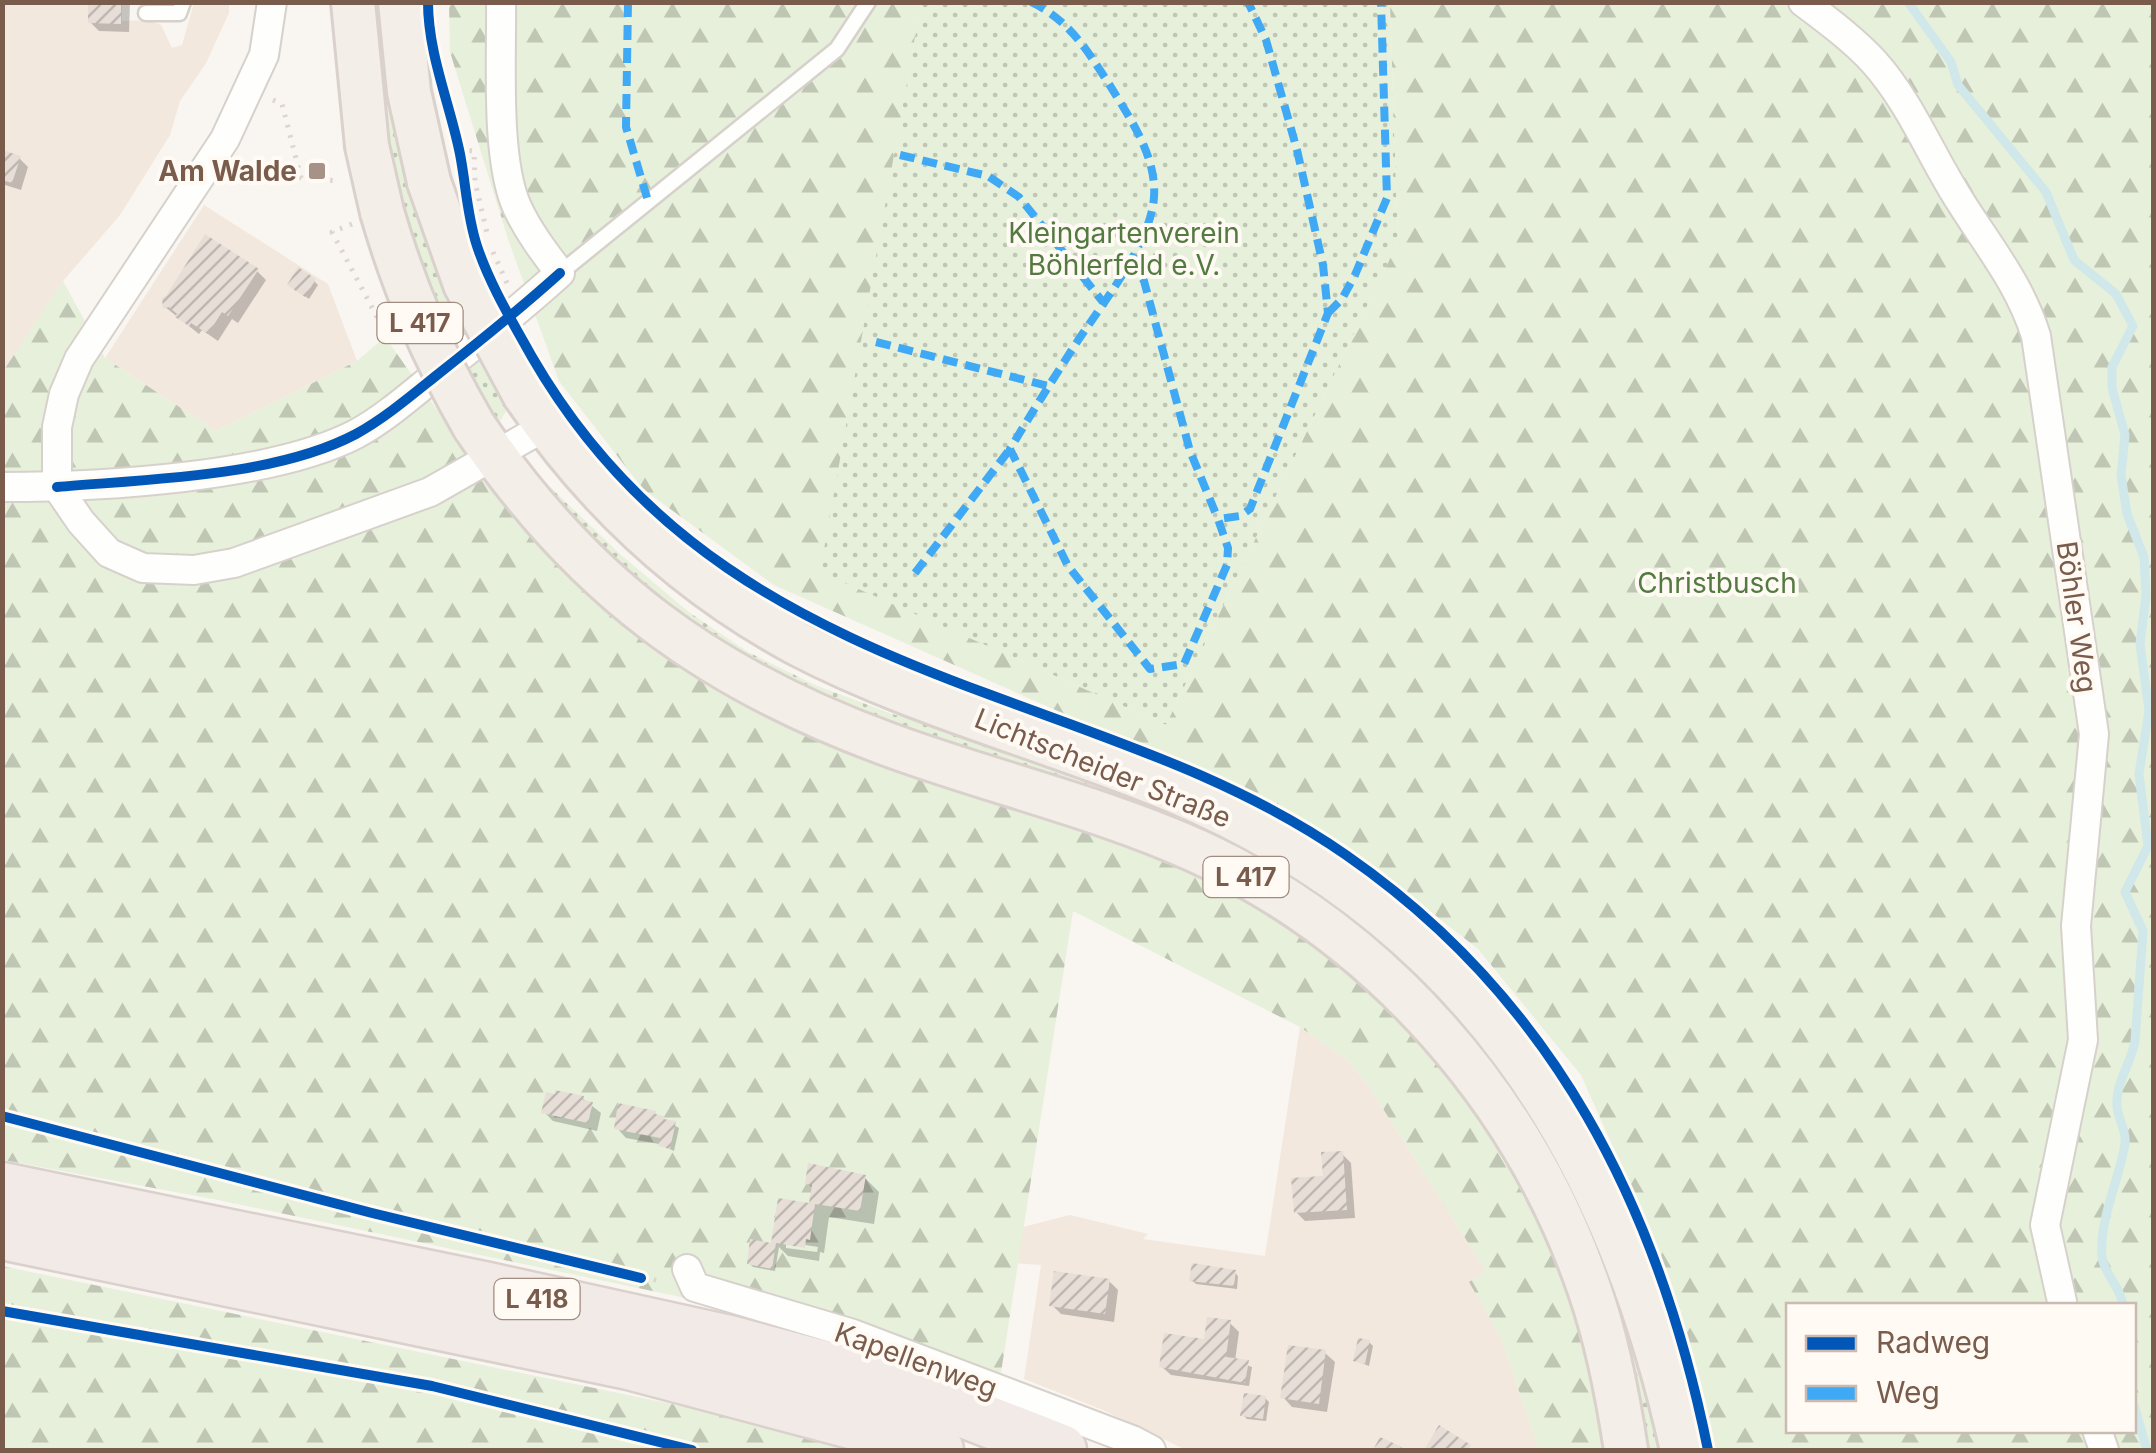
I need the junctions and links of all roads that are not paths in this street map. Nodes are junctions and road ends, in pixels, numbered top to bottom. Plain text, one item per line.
1 (183, 2) edge
2 (272, 2) edge
3 (353, 2) edge
4 (400, 2) edge
5 (501, 2) edge
6 (868, 2) edge
7 (1803, 2) edge
8 (146, 13) dead end
9 (560, 273) junction
10 (535, 410) junction
11 (484, 440) junction
12 (57, 487) junction
13 (2, 488) edge
14 (2, 1188) edge
15 (2, 1234) edge
16 (687, 1269) dead end
17 (2062, 1303) edge
18 (938, 1450) edge
19 (1060, 1450) edge
20 (1151, 1450) edge
21 (1626, 1450) edge
22 (1682, 1450) edge

1 - 8 lane
2 - 12 street
3 - 11 main road, L 417, bridge
4 - 10 main road, L 417, bridge
5 - 9 street
6 - 9 lane
7 - 17 street, Böhler Weg
9 - 12 street
10 - 11 street
10 - 22 main road, Lichtscheider Straße / L 417
11 - 12 street
11 - 21 main road, Lichtscheider Straße / L 417
12 - 13 street
14 - 19 highway, L 418
15 - 18 highway, L 418
16 - 20 street, Kapellenweg

